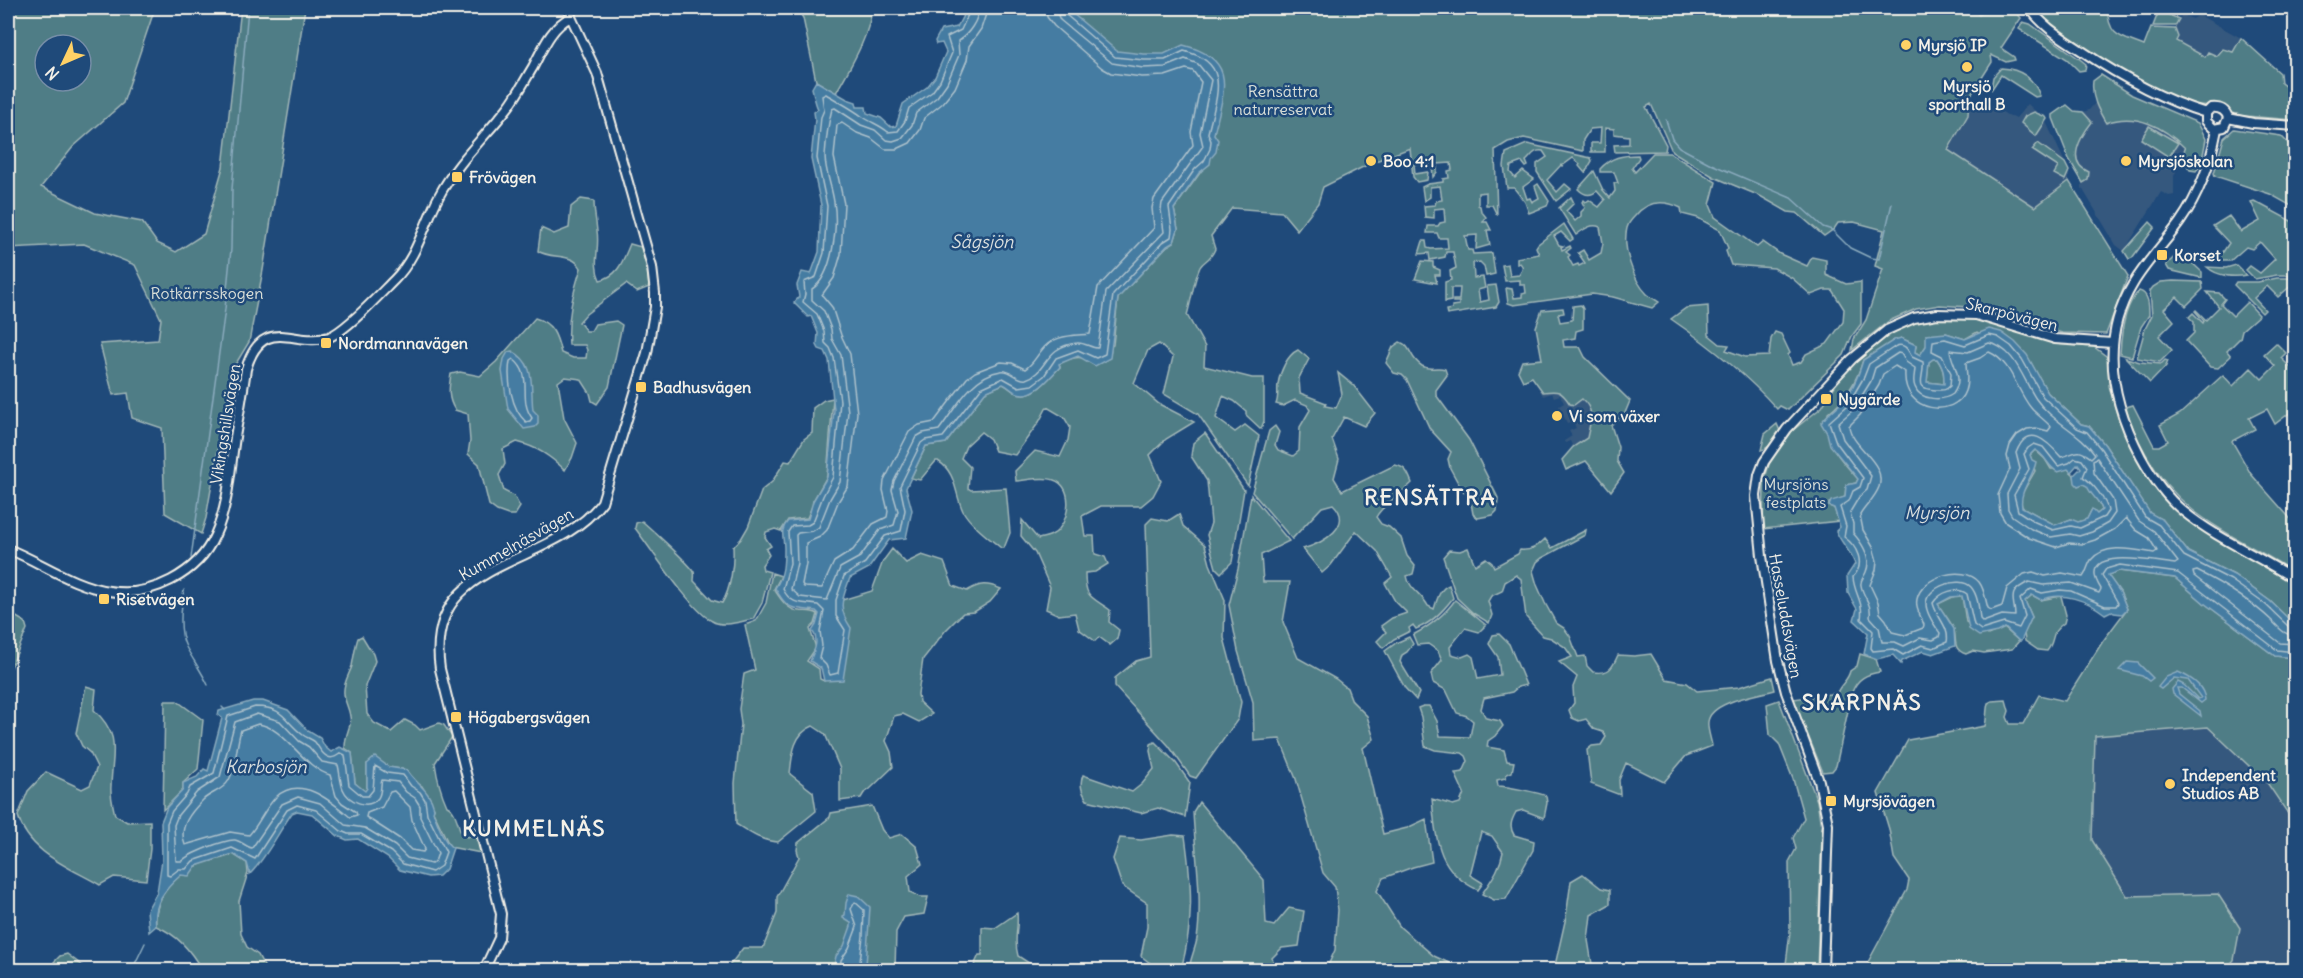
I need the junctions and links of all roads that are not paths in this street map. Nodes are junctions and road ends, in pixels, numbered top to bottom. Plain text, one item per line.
1 (570, 8) edge
2 (2030, 8) edge
3 (571, 17) junction
4 (2206, 113) junction
5 (2228, 118) junction
6 (2295, 126) edge
7 (2217, 129) junction
8 (1875, 338) joint
9 (2112, 343) junction
10 (8, 549) edge
11 (2295, 580) edge
12 (484, 970) edge
13 (1822, 970) edge

1 - 3 street, Kummelnäsvägen
2 - 4 street
3 - 10 street, Vikingshillsvägen
3 - 12 street, Kummelnäsvägen
4 - 5 street
4 - 7 street
5 - 6 street
5 - 7 street
7 - 9 street
8 - 9 street, Skarpövägen
8 - 13 street, Hasseluddsvägen
9 - 11 street

